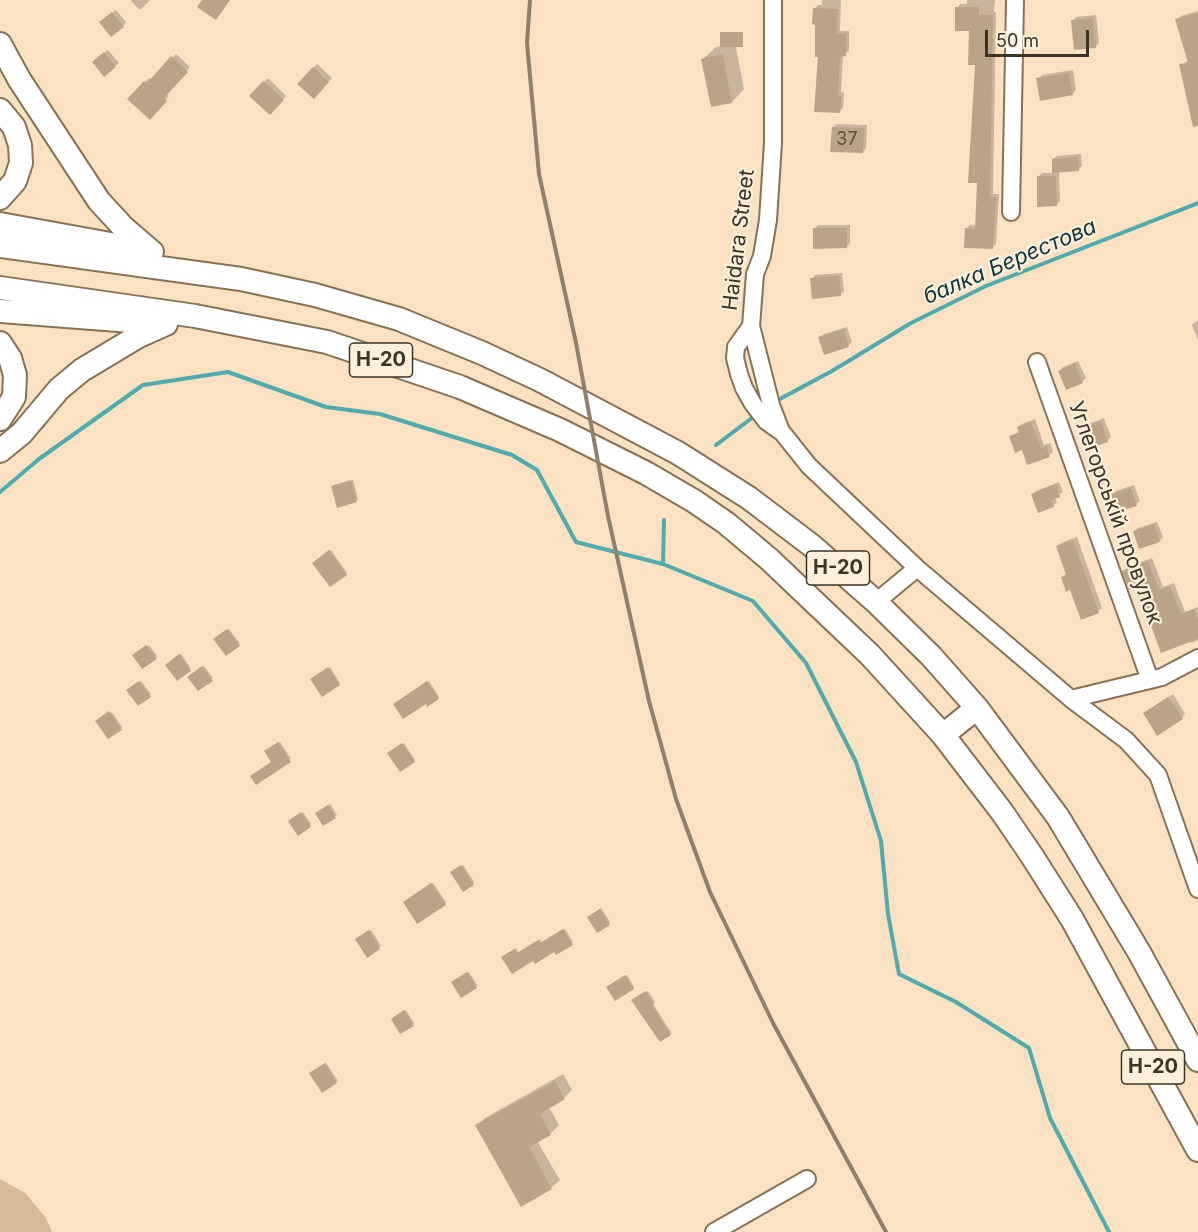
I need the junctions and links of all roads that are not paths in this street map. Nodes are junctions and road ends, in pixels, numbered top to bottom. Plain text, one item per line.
1 (772, 0) edge
2 (1015, 0) edge
3 (0, 44) edge
4 (0, 110) edge
5 (0, 198) edge
6 (1011, 212) dead end
7 (0, 224) edge
8 (0, 246) edge
9 (152, 252) junction
10 (241, 279) junction
11 (0, 288) edge
12 (0, 311) edge
13 (195, 316) junction
14 (166, 324) junction
15 (751, 326) junction
16 (0, 343) edge
17 (1037, 362) dead end
18 (0, 419) edge
19 (781, 431) junction
20 (0, 451) edge
21 (917, 568) junction
22 (876, 602) junction
23 (1198, 658) edge
24 (1150, 680) junction
25 (1071, 699) junction
26 (977, 708) junction
27 (943, 735) junction
28 (1194, 865) edge
29 (1198, 889) edge
30 (1198, 1060) edge
31 (1198, 1150) edge
32 (807, 1179) dead end
33 (714, 1232) edge

1 - 15 street, Haidara Street
2 - 6 street
3 - 9 main road
4 - 5 main road
7 - 9 main road
8 - 10 main road, Н-20
9 - 10 main road
10 - 22 main road, Н-20
11 - 13 main road, Н-20
12 - 14 main road
13 - 14 main road
13 - 27 main road, Н-20
14 - 20 main road
15 - 19 street, Haidara Street
15 - 19 street
16 - 18 main road
17 - 24 street, Углегорськiй провулок
19 - 21 street, Haidara Street
21 - 22 street
21 - 25 street, Haidara Street
22 - 26 main road, Н-20
23 - 24 street
24 - 25 street
25 - 28 street, Haidara Street
26 - 27 main road
26 - 30 main road, Н-20
27 - 31 main road, Н-20
28 - 29 street, Haidara Street
32 - 33 street

